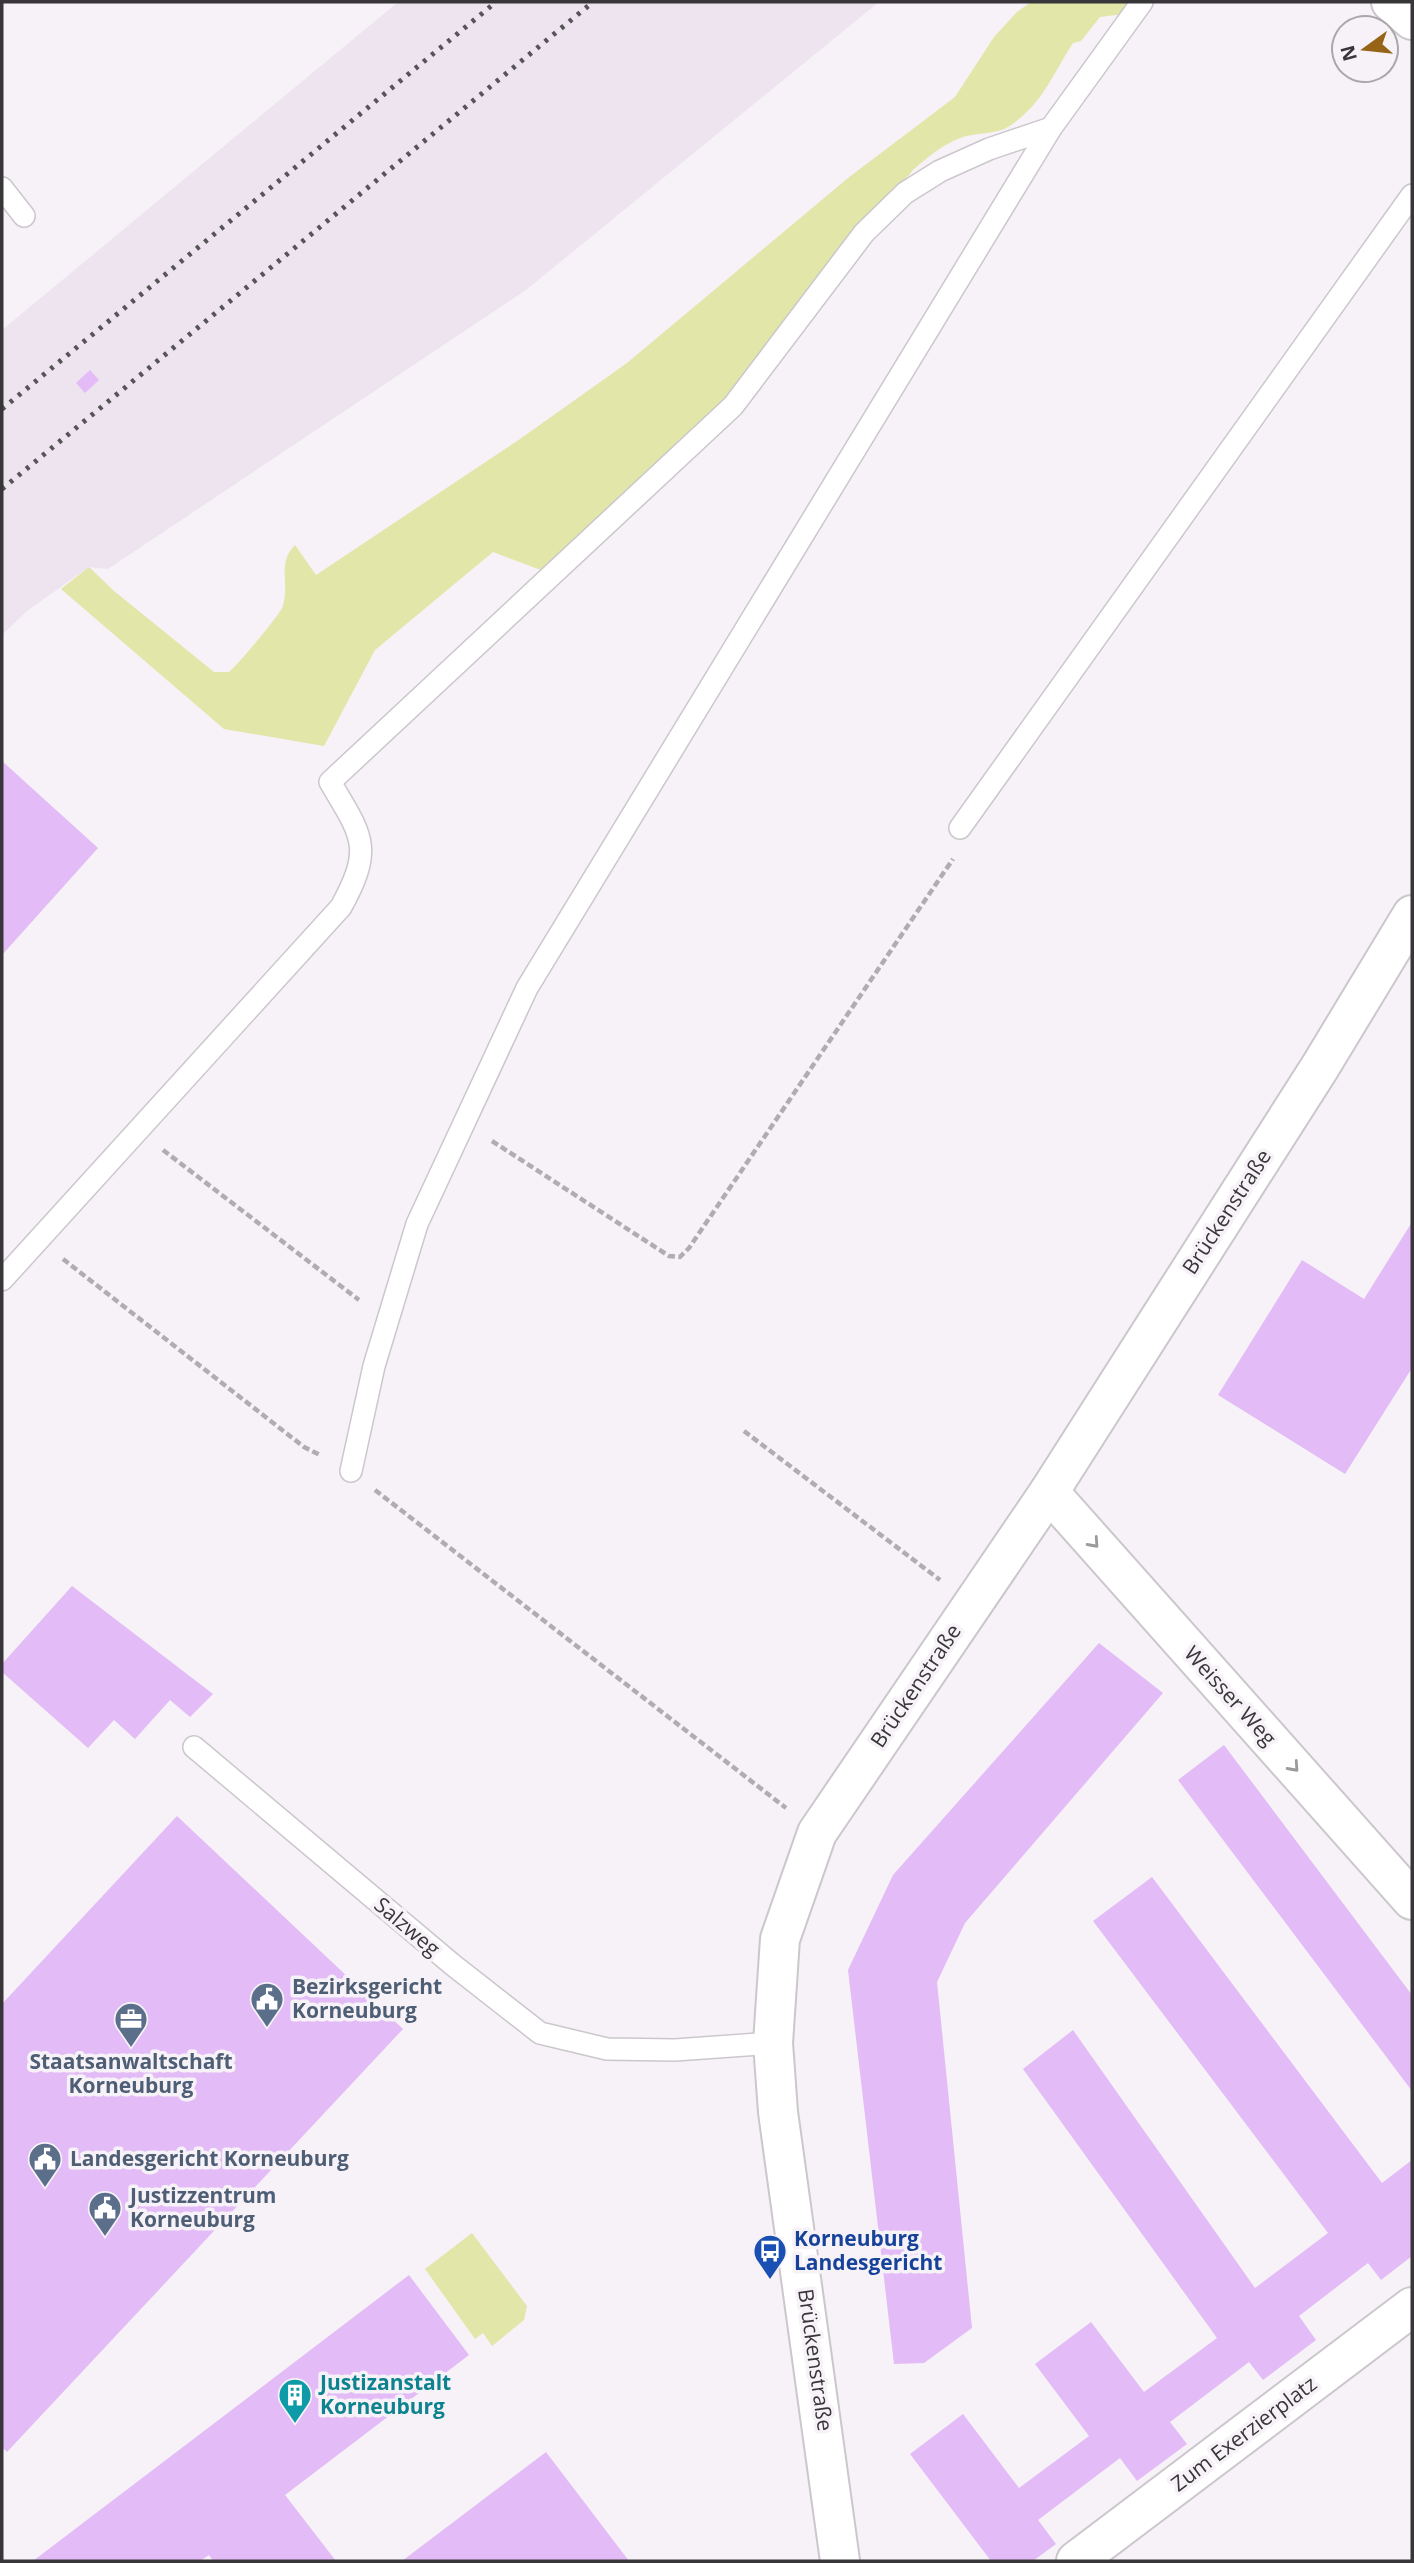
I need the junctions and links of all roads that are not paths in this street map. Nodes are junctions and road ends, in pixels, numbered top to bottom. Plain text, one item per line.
1 (1142, 2) edge
2 (1391, 2) edge
3 (1412, 20) edge
4 (1051, 128) junction
5 (2, 188) edge
6 (1412, 195) edge
7 (24, 216) dead end
8 (960, 828) road end
9 (1412, 915) edge
10 (2, 1280) edge
11 (351, 1471) road end
12 (1049, 1492) junction
13 (194, 1747) dead end
14 (1412, 1900) edge
15 (773, 2043) junction
16 (1412, 2307) edge
17 (840, 2561) edge
18 (1076, 2561) edge

1 - 4 lane
2 - 3 street
4 - 10 lane
4 - 11 lane
5 - 7 lane
6 - 8 lane
9 - 12 street, Brückenstraße
12 -> 14 street, Weisser Weg
12 - 15 street, Brückenstraße
13 - 15 lane, Salzweg
15 - 17 street, Brückenstraße
16 - 18 street, Zum Exerzierplatz

